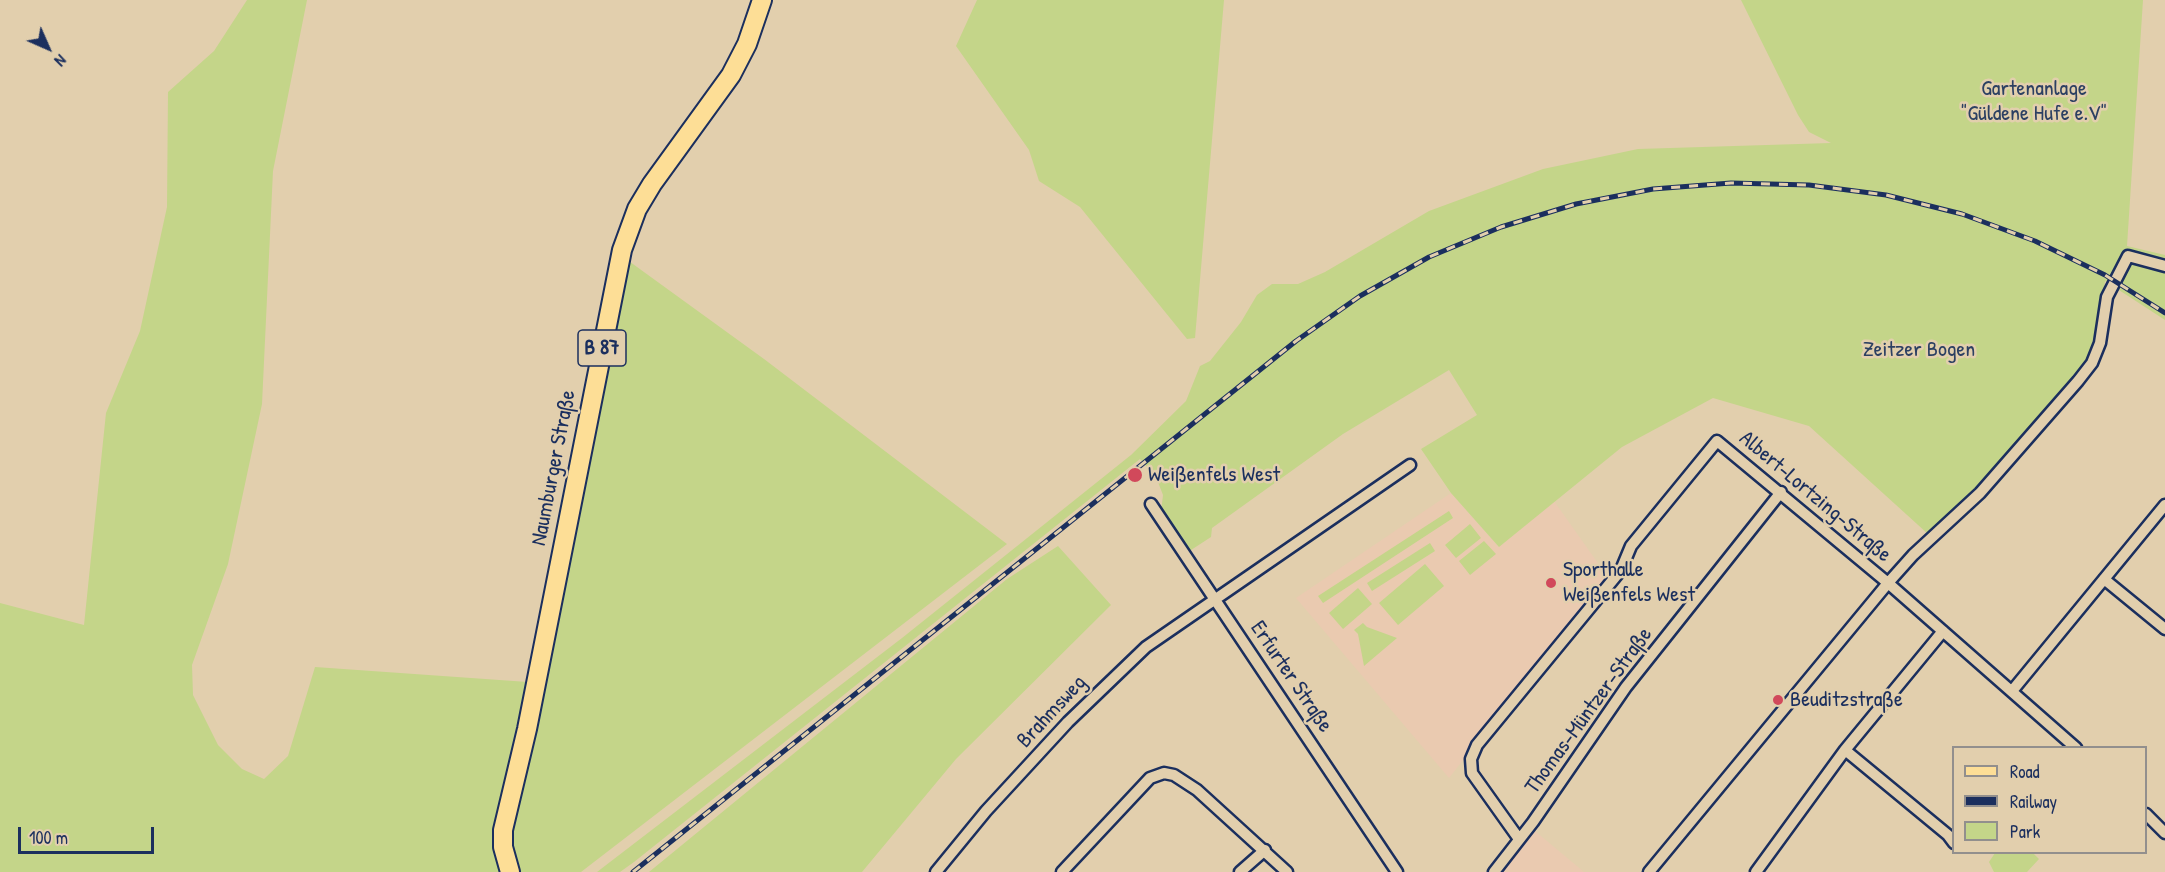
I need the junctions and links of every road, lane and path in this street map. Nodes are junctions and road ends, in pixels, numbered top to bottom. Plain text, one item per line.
1 (762, 0) edge
2 (2165, 266) edge
3 (1717, 441) joint
4 (1410, 465) dead end
5 (1781, 492) junction
6 (1151, 504) dead end
7 (2165, 505) edge
8 (2104, 579) junction
9 (1888, 583) junction
10 (1216, 599) junction
11 (2165, 629) edge
12 (1943, 631) junction
13 (2012, 691) junction
14 (2075, 746) edge
15 (1845, 750) junction
16 (2147, 816) edge
17 (2165, 833) edge
18 (1519, 840) junction
19 (1952, 841) edge
20 (1265, 850) junction
21 (510, 872) edge
22 (936, 872) edge
23 (1062, 872) edge
24 (1240, 872) edge
25 (1287, 872) edge
26 (1397, 872) edge
27 (1494, 872) edge
28 (1649, 872) edge
29 (1756, 872) edge

1 - 21 main road, Naumburger Straße / B 87
2 - 9 street
3 - 5 street, Albert-Lortzing-Straße
3 - 18 street, Thomas-Müntzer-Straße
4 - 10 street, Brahmsweg
5 - 9 street, Albert-Lortzing-Straße
5 - 18 street, Thomas-Müntzer-Straße
6 - 10 street, Erfurter Straße
7 - 8 street
8 - 11 street
8 - 13 street
9 - 12 street, Albert-Lortzing-Straße
9 - 28 street
10 - 22 street, Brahmsweg
10 - 26 street, Erfurter Straße
12 - 13 street, Albert-Lortzing-Straße
12 - 15 street
13 - 14 street, Albert-Lortzing-Straße
15 - 19 street
15 - 29 street
16 - 17 street
18 - 27 street, Thomas-Müntzer-Straße
20 - 23 street
20 - 24 street
20 - 25 street

